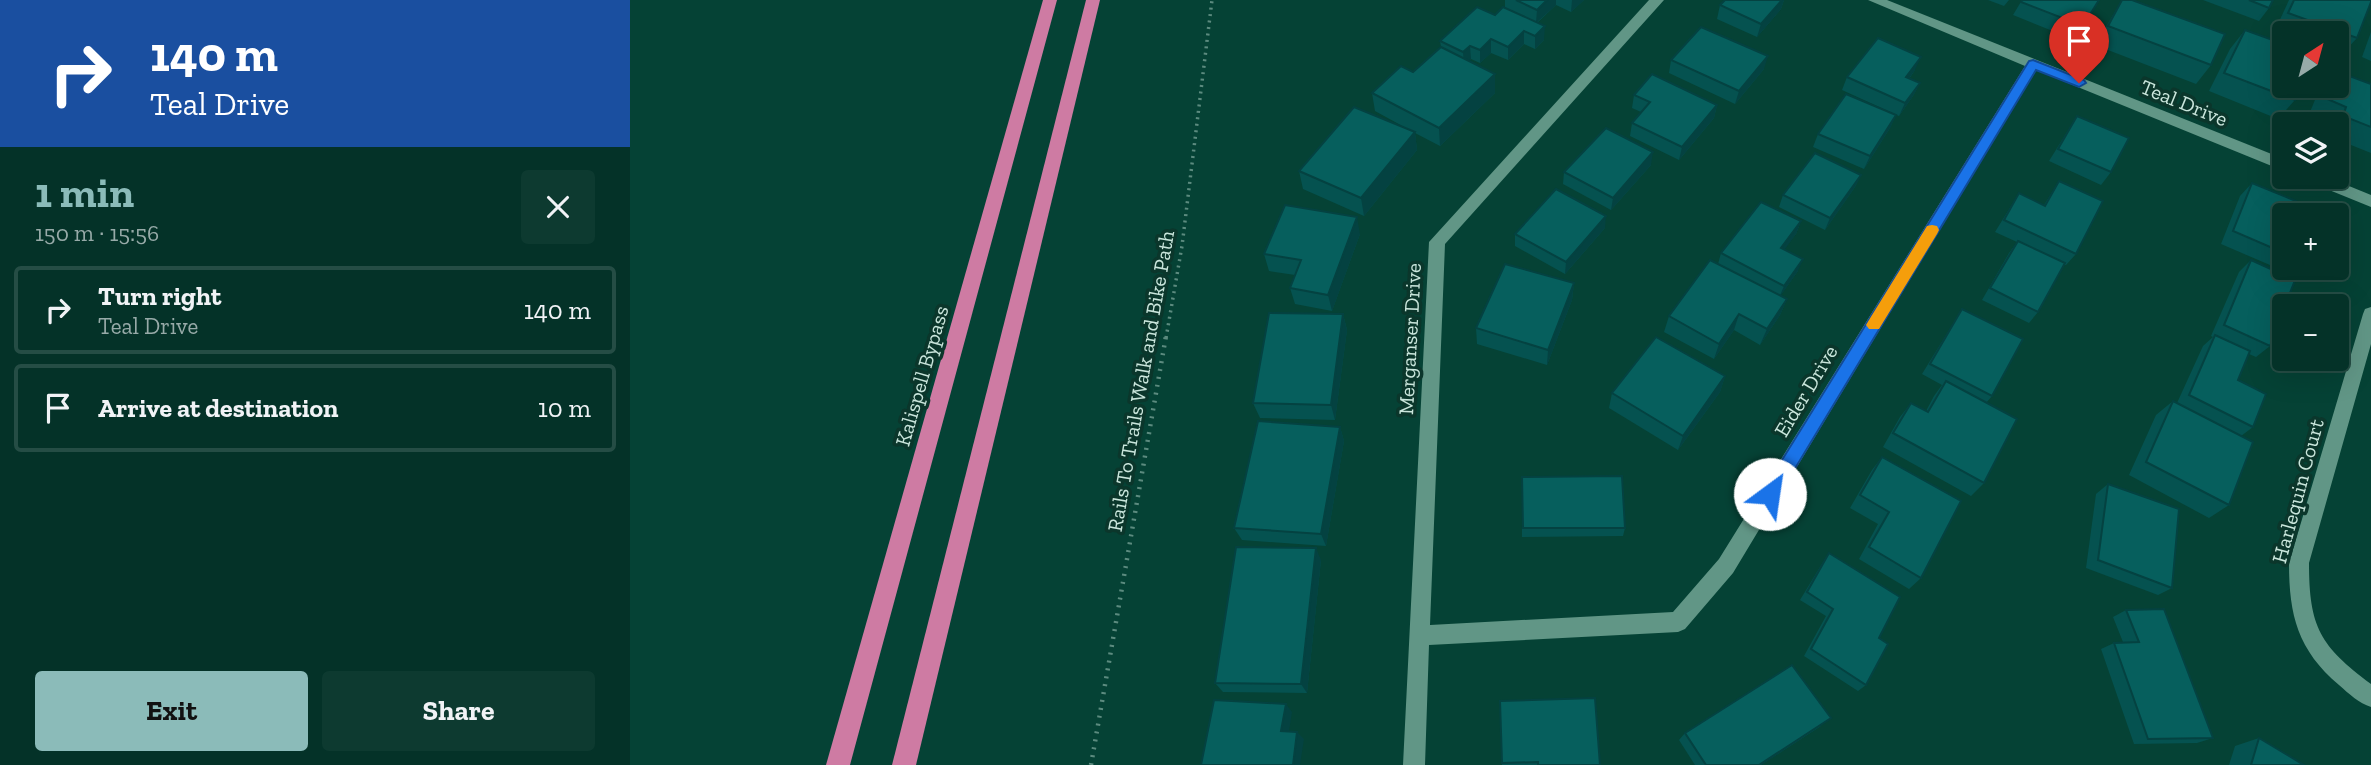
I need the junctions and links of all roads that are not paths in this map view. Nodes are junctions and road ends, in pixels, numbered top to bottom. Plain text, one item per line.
1 (1050, 0) edge
2 (1093, 0) edge
3 (1657, 0) edge
4 (1875, 0) edge
5 (2033, 64) junction
6 (2272, 161) edge
7 (2342, 189) edge
8 (2371, 201) edge
9 (2371, 314) edge
10 (1419, 636) junction
11 (2371, 696) edge
12 (838, 765) edge
13 (904, 765) edge
14 (1414, 765) edge

1 - 12 highway, Kalispell Bypass
2 - 13 highway
3 - 10 street, Merganser Drive
4 - 5 street, Teal Drive
5 - 6 street, Teal Drive
5 - 10 street, Eider Drive
7 - 8 street
9 - 11 street, Harlequin Court
10 - 14 street, Merganser Drive

